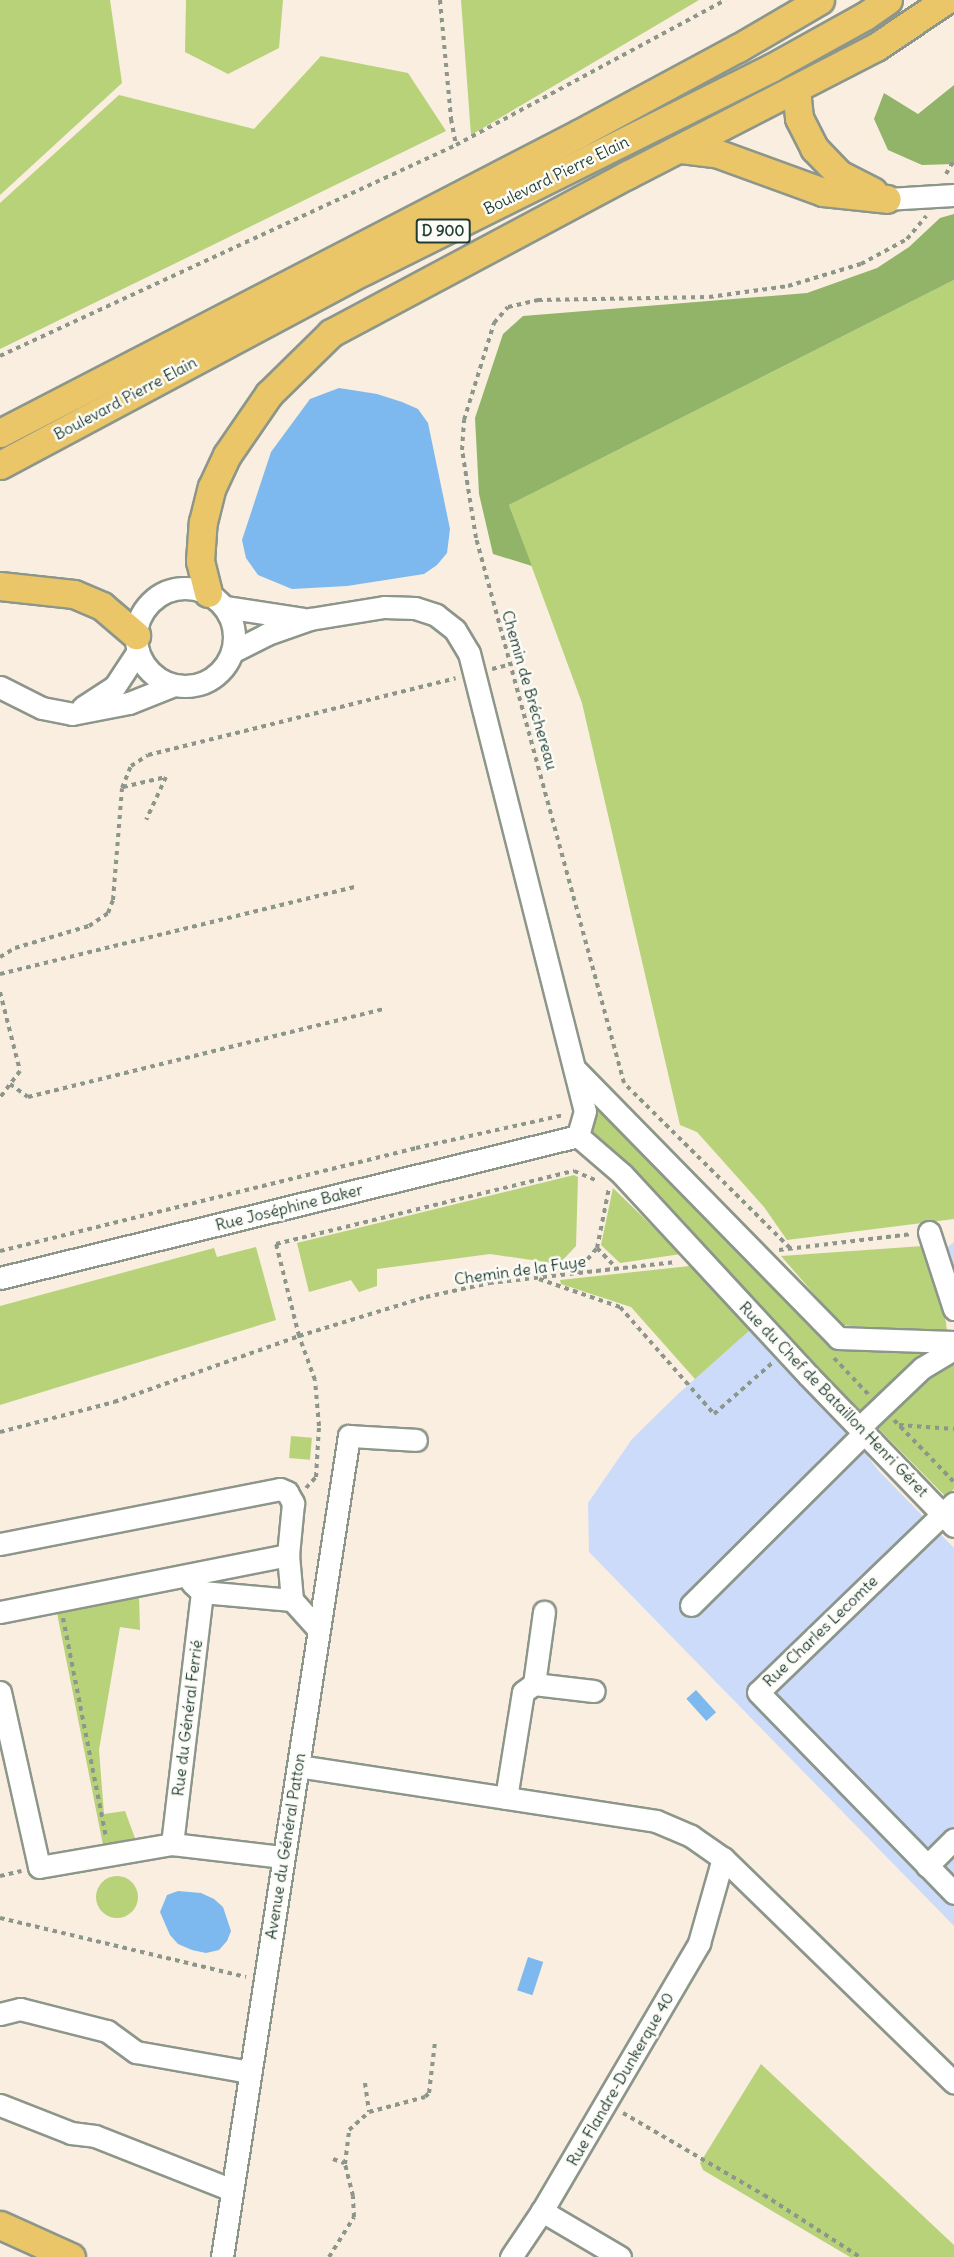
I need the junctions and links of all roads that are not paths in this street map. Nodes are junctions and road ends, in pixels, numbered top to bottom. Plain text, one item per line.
1 (820, 0) edge
2 (888, 0) edge
3 (946, 0) edge
4 (796, 89) junction
5 (681, 148) junction
6 (954, 195) edge
7 (887, 199) junction
8 (0, 433) edge
9 (0, 465) edge
10 (0, 586) edge
11 (216, 600) junction
12 (310, 619) junction
13 (137, 643) junction
14 (232, 652) junction
15 (174, 685) junction
16 (0, 687) edge
17 (72, 714) junction
18 (574, 1068) junction
19 (578, 1136) junction
20 (929, 1232) road end
21 (0, 1278) edge
22 (954, 1309) edge
23 (954, 1342) edge
24 (954, 1350) edge
25 (862, 1431) junction
26 (416, 1440) dead end
27 (951, 1514) edge
28 (0, 1544) edge
29 (288, 1555) junction
30 (184, 1576) junction
31 (202, 1592) junction
32 (292, 1600) junction
33 (692, 1605) dead end
34 (0, 1612) edge
35 (544, 1612) dead end
36 (319, 1630) junction
37 (534, 1684) junction
38 (594, 1691) dead end
39 (0, 1692) edge
40 (298, 1766) junction
41 (506, 1798) junction
42 (954, 1839) edge
43 (172, 1844) junction
44 (284, 1857) junction
45 (723, 1858) junction
46 (927, 1866) junction
47 (954, 1893) edge
48 (0, 2014) edge
49 (250, 2072) junction
50 (954, 2083) edge
51 (0, 2105) edge
52 (232, 2190) junction
53 (542, 2211) junction
54 (0, 2224) edge
55 (71, 2257) edge
56 (222, 2257) edge
57 (511, 2257) edge
58 (620, 2257) edge

1 - 8 main road, Boulevard Pierre Elain / D 900
2 - 9 main road, Boulevard Pierre Elain / D 900
3 - 4 main road
4 - 5 main road
4 - 7 main road
5 - 7 main road
5 - 11 main road
6 - 7 street
10 - 13 main road
11 - 12 street
11 - 13 street
11 - 14 street
12 - 14 street
12 - 18 street
13 - 15 street
13 - 17 street
14 - 15 street
15 - 17 street
16 - 17 street
18 - 19 street
18 - 23 street
19 - 21 street, Rue Joséphine Baker
19 - 25 street, Rue du Chef de Bataillon Henri Géret
20 - 22 street
24 - 25 street
25 - 27 street, Rue du Chef de Bataillon Henri Géret
25 - 33 street
26 - 36 street, Avenue du Général Patton
27 - 46 street, Rue Charles Lecomte
28 - 29 street
29 - 30 street
29 - 32 street
30 - 31 street
30 - 34 street
31 - 32 street
31 - 43 street, Rue du Général Ferrié
32 - 36 street
35 - 37 street
36 - 40 street, Avenue du Général Patton
37 - 38 street
37 - 41 street
39 - 43 street
40 - 41 street
40 - 44 street, Avenue du Général Patton
41 - 45 street
42 - 46 street
43 - 44 street
44 - 49 street, Avenue du Général Patton
45 - 50 street
45 - 53 street, Rue Flandre-Dunkerque 40
46 - 47 street
48 - 49 street
49 - 52 street, Avenue du Général Patton
51 - 52 street
52 - 56 street, Avenue du Général Patton
53 - 57 street, Rue Flandre-Dunkerque 40
53 - 58 street
54 - 55 main road

